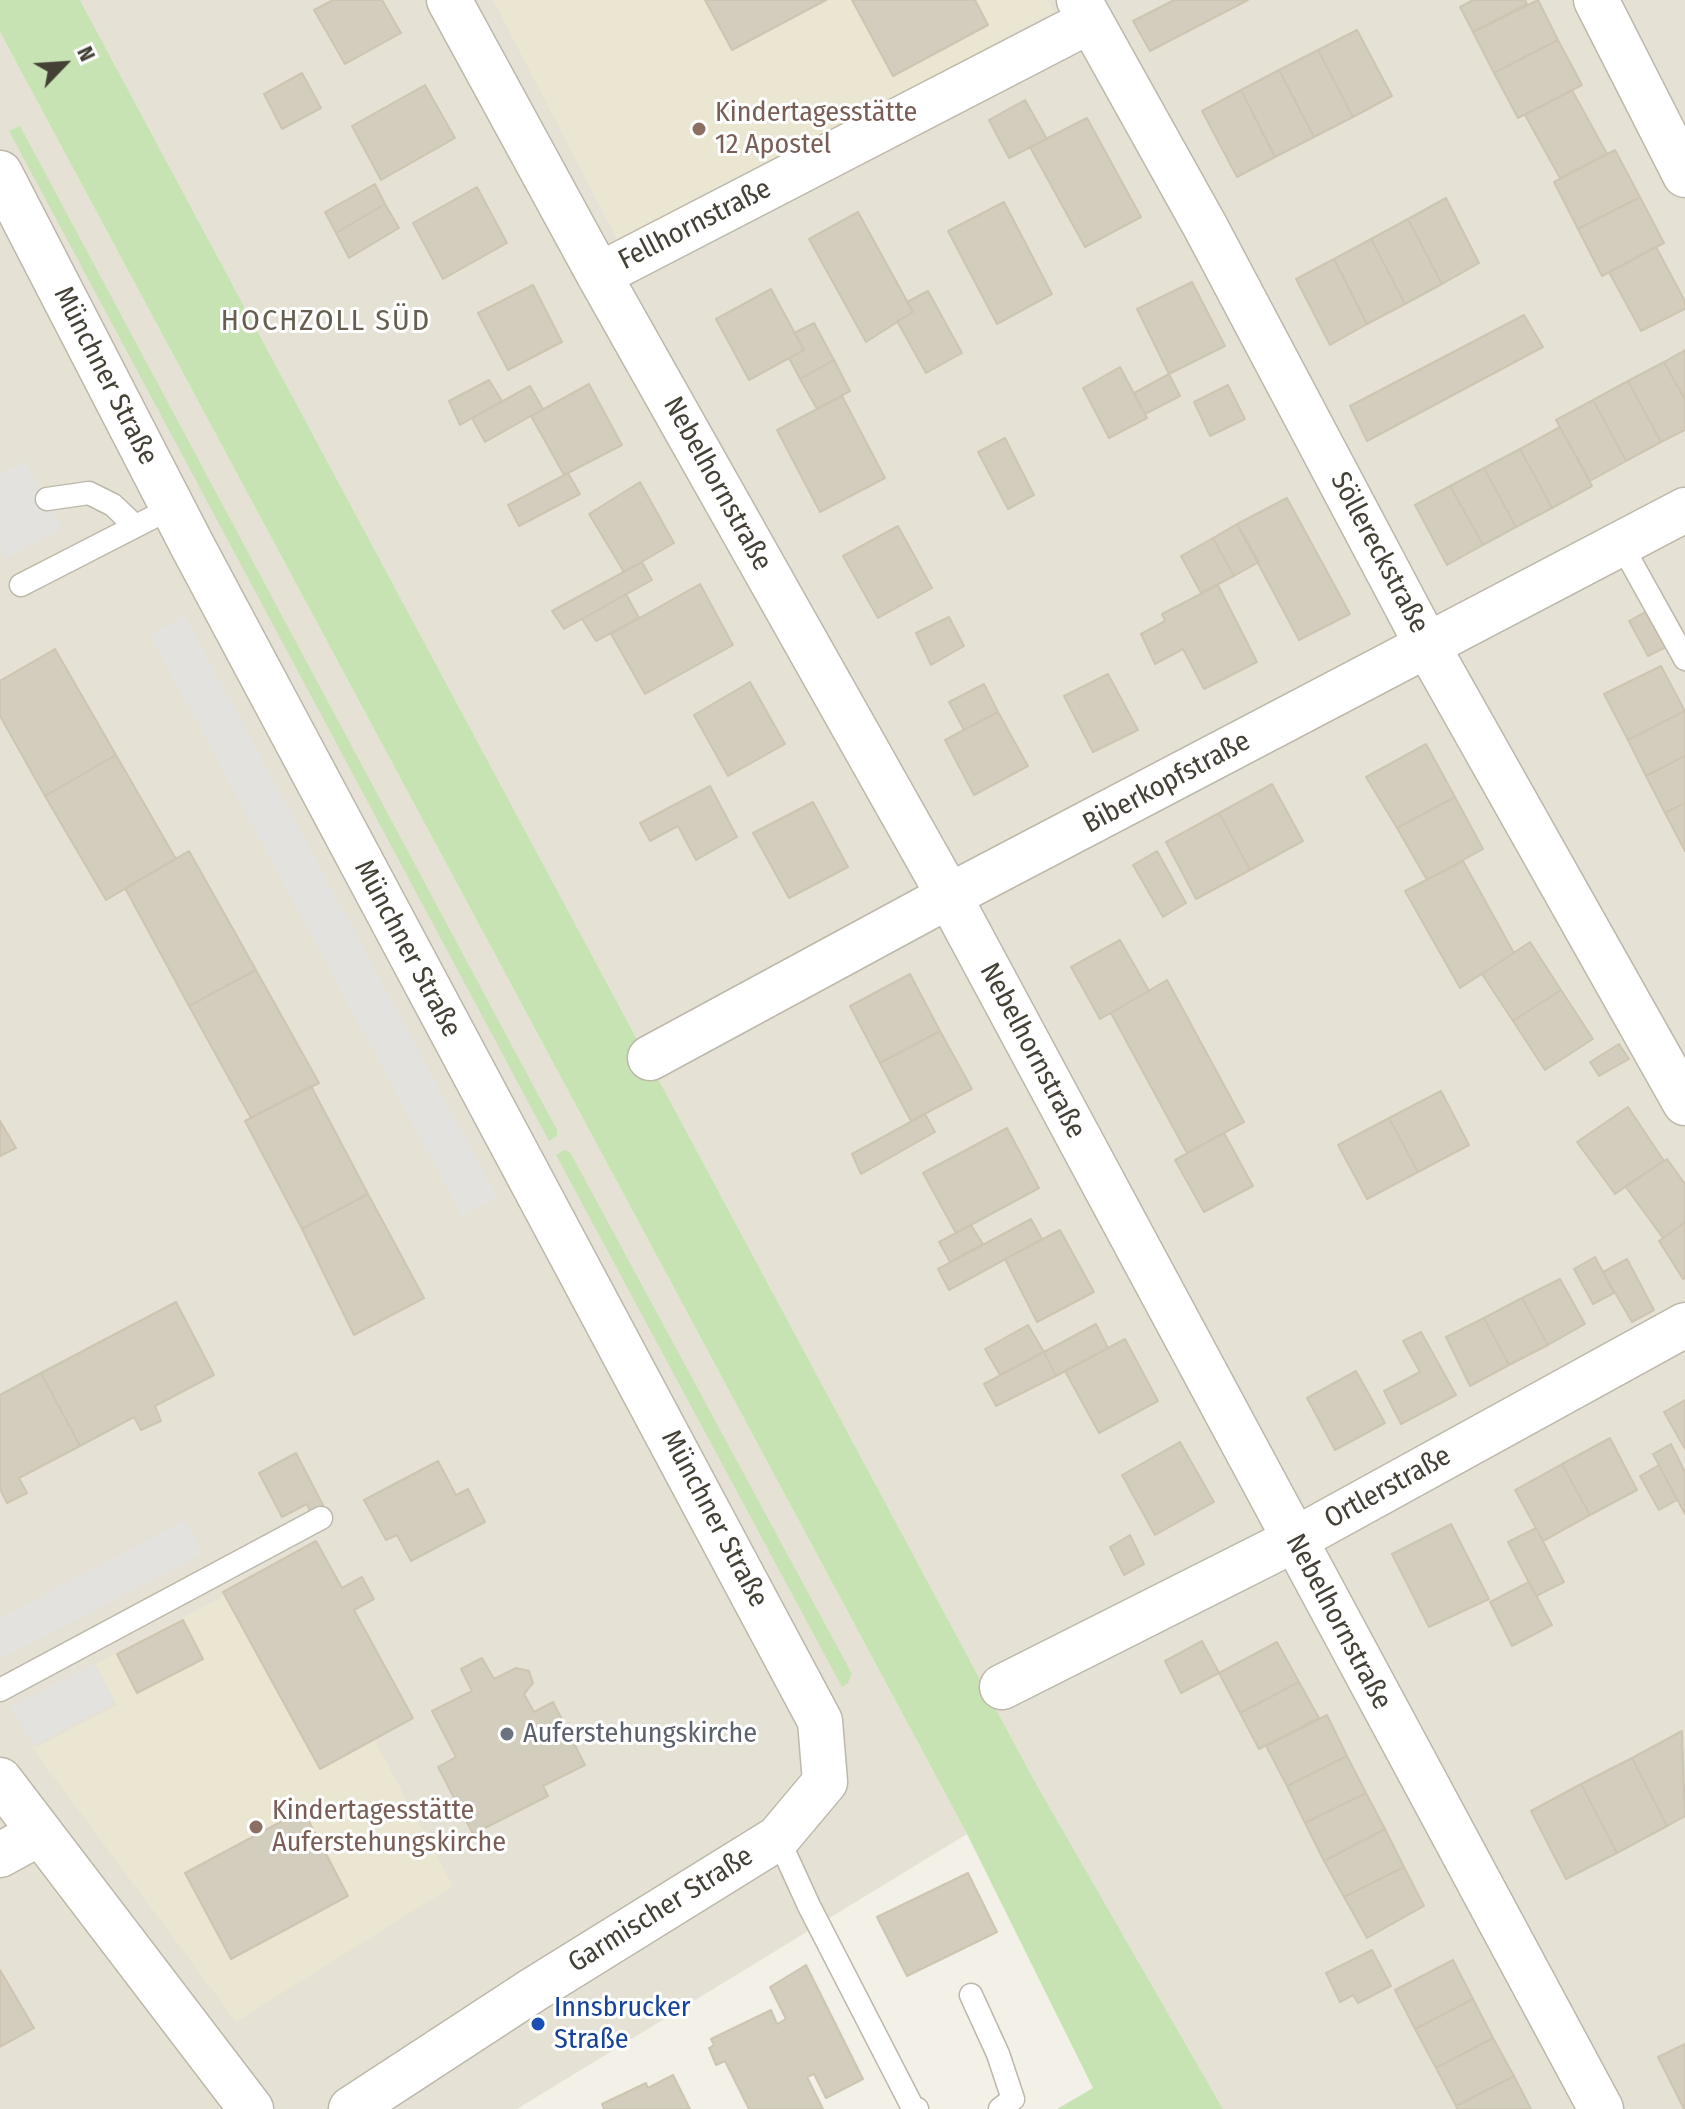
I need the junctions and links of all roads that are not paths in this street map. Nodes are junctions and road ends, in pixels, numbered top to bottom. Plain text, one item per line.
1 (449, 0) edge
2 (1596, 0) edge
3 (1084, 10) edge
4 (0, 173) edge
5 (1685, 175) edge
6 (599, 275) junction
7 (47, 499) dead end
8 (1685, 510) edge
9 (154, 516) junction
10 (1621, 544) junction
11 (21, 585) dead end
12 (1427, 645) junction
13 (1685, 659) edge
14 (949, 896) junction
15 (650, 1058) dead end
16 (1685, 1103) edge
17 (1685, 1325) edge
18 (321, 1518) dead end
19 (1294, 1540) junction
20 (1002, 1687) dead end
21 (0, 1690) edge
22 (820, 1721) joint
23 (0, 1780) edge
24 (40, 1833) junction
25 (778, 1838) junction
26 (0, 1855) edge
27 (971, 1995) dead end
28 (251, 2109) edge
29 (351, 2109) edge
30 (917, 2109) edge
31 (1000, 2109) edge
32 (1601, 2109) edge

1 - 6 street, Nebelhornstraße
2 - 5 street
3 - 6 street, Fellhornstraße
3 - 12 street, Söllereckstraße
4 - 9 street, Münchner Straße
6 - 14 street, Nebelhornstraße
7 - 9 lane
8 - 10 street, Biberkopfstraße
9 - 11 lane
9 - 22 street, Münchner Straße
10 - 12 street, Biberkopfstraße
10 - 13 lane
12 - 14 street, Biberkopfstraße
12 - 16 street, Söllereckstraße
14 - 15 street, Biberkopfstraße
14 - 19 street, Nebelhornstraße
17 - 19 street, Ortlerstraße
18 - 21 lane
19 - 20 street, Ortlerstraße
19 - 32 street, Nebelhornstraße
22 - 25 street, Garmischer Straße
23 - 24 street
24 - 26 street
24 - 28 street
25 - 29 street, Garmischer Straße
25 - 30 lane
27 - 31 lane

